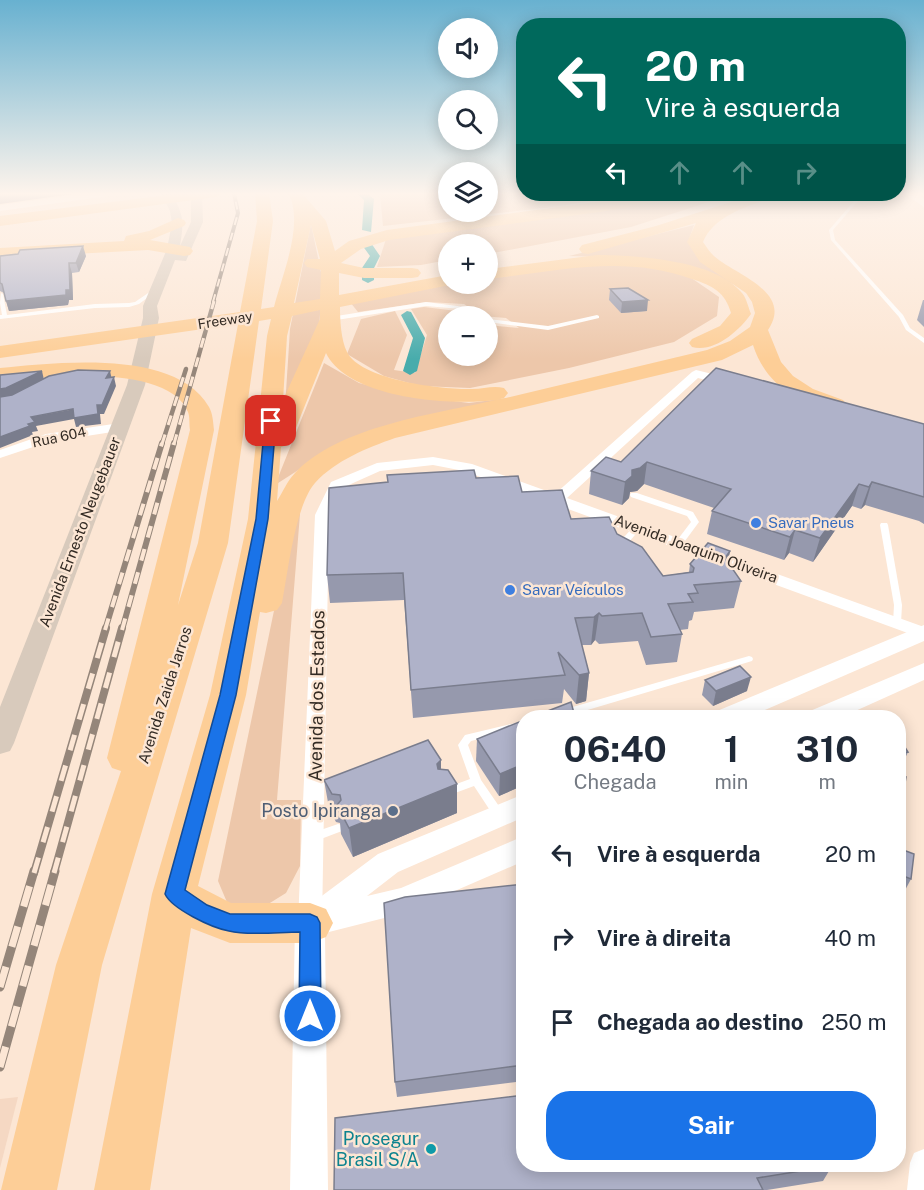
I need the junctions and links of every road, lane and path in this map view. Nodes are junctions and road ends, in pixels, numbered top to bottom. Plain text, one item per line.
1 (62, 249) edge
2 (86, 249) edge
3 (170, 249) edge
4 (261, 249) edge
5 (285, 249) edge
6 (298, 249) edge
7 (326, 249) edge
8 (350, 249) edge
9 (589, 249) edge
10 (590, 249) edge
11 (699, 249) edge
12 (841, 249) edge
13 (179, 250) junction
14 (42, 251) junction
15 (0, 253) edge
16 (330, 263) junction
17 (498, 263) edge
18 (438, 271) edge
19 (498, 271) edge
20 (498, 272) edge
21 (438, 283) edge
22 (157, 289) junction
23 (1, 294) edge
24 (444, 306) edge
25 (3, 317) edge
26 (597, 317) dead end
27 (151, 318) junction
28 (330, 319) junction
29 (498, 322) edge
30 (759, 332) junction
31 (924, 341) edge
32 (0, 352) edge
33 (0, 375) edge
34 (81, 375) junction
35 (70, 377) edge
36 (0, 381) edge
37 (136, 385) junction
38 (741, 386) edge
39 (786, 397) edge
40 (850, 413) joint
41 (120, 427) junction
42 (0, 454) edge
43 (268, 463) junction
44 (467, 467) joint
45 (634, 495) dead end
46 (558, 499) junction
47 (884, 525) dead end
48 (637, 528) junction
49 (679, 543) junction
50 (618, 555) edge
51 (897, 623) junction
52 (924, 632) edge
53 (749, 659) dead end
54 (924, 670) edge
55 (228, 695) junction
56 (576, 710) edge
57 (742, 710) edge
58 (835, 710) edge
59 (516, 726) edge
60 (0, 743) edge
61 (476, 781) junction
62 (444, 794) edge
63 (511, 810) edge
64 (338, 828) edge
65 (313, 837) junction
66 (516, 851) edge
67 (174, 894) junction
68 (310, 923) junction
69 (79, 965) junction
70 (924, 1163) edge
71 (28, 1190) edge
72 (122, 1190) edge
73 (309, 1190) edge
74 (922, 1190) edge

1 - 14 highway
2 - 14 highway
3 - 13 highway
4 - 69 highway, Avenida Zaida Jarros
5 - 18 highway
6 - 43 highway
7 - 16 highway
8 - 16 highway
9 - 17 highway
10 - 19 highway
11 - 30 highway
12 - 31 lane
13 - 22 main road, Avenida Ernesto Neugebauer
13 - 27 main road, Avenida Ernesto Neugebauer
14 - 15 highway
16 - 28 highway
20 - 28 highway
21 - 32 highway, Freeway
22 - 25 lane
22 - 27 main road, Avenida Ernesto Neugebauer
23 - 25 lane
24 - 28 lane
26 - 29 lane
27 - 37 main road, Avenida Ernesto Neugebauer
28 - 43 highway
30 - 40 highway
30 - 55 highway
33 - 69 highway
34 - 35 lane
34 - 36 lane
34 - 37 lane
37 - 41 main road, Avenida Ernesto Neugebauer
38 - 46 street
39 - 40 street
41 - 42 street, Rua 604
41 - 60 main road, Avenida Ernesto Neugebauer
43 - 55 highway
44 - 46 street, Avenida Joaquim Oliveira
44 - 65 street, Avenida dos Estados
45 - 49 lane
46 - 48 street, Avenida Joaquim Oliveira
47 - 51 lane
48 - 49 street, Avenida Joaquim Oliveira
48 - 50 lane
49 - 51 street, Avenida Joaquim Oliveira
51 - 52 street, Avenida Joaquim Oliveira
52 - 57 street
53 - 56 lane
54 - 58 street
55 - 67 highway
59 - 61 lane
61 - 62 lane
61 - 63 lane
63 - 68 street
64 - 65 lane
65 - 68 street, Avenida dos Estados
66 - 68 street
67 - 68 highway
67 - 72 highway
68 - 73 street, Avenida dos Estados
69 - 71 highway, Avenida Zaida Jarros
70 - 74 street

